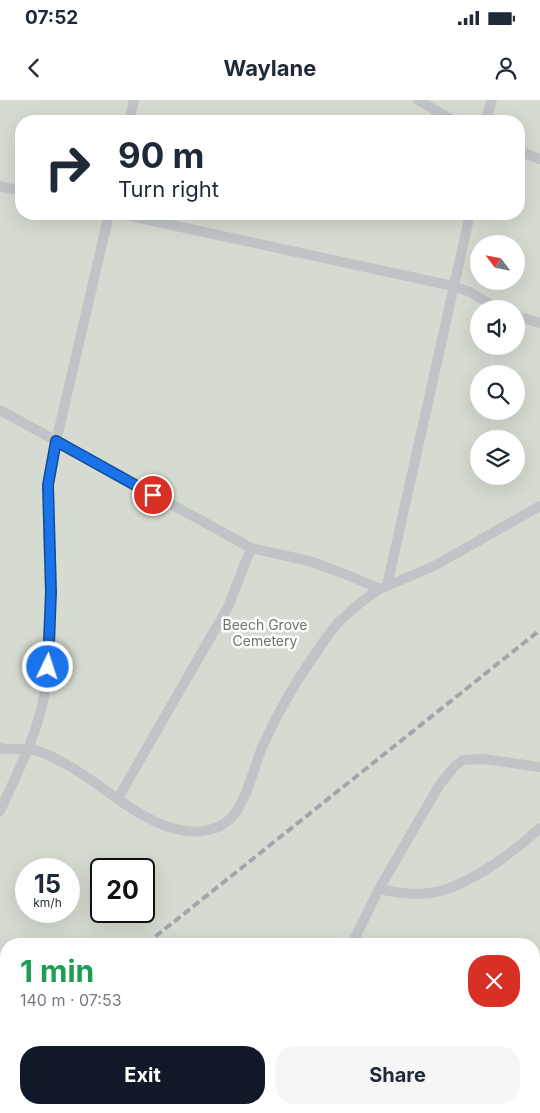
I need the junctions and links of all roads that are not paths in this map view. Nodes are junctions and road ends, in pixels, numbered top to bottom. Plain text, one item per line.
1 (134, 100) edge
2 (418, 100) edge
3 (492, 100) edge
4 (130, 115) edge
5 (444, 115) edge
6 (487, 115) edge
7 (525, 153) edge
8 (540, 159) edge
9 (0, 186) edge
10 (15, 190) edge
11 (108, 220) edge
12 (149, 220) edge
13 (469, 220) edge
14 (454, 286) junction
15 (484, 300) edge
16 (525, 319) edge
17 (540, 323) edge
18 (0, 410) edge
19 (56, 441) junction
20 (540, 506) edge
21 (251, 548) junction
22 (384, 588) junction
23 (0, 748) edge
24 (28, 749) junction
25 (540, 767) edge
26 (118, 798) junction
27 (0, 811) edge
28 (540, 828) edge
29 (380, 889) junction
30 (355, 938) edge

1 - 4 lane
2 - 5 lane
3 - 6 lane
7 - 8 lane
9 - 10 lane
11 - 19 lane
12 - 14 lane
13 - 14 lane
14 - 15 lane
14 - 22 lane
16 - 17 lane
18 - 19 lane
19 - 21 lane
19 - 24 lane
20 - 22 lane
21 - 22 lane
21 - 26 lane
22 - 26 lane
23 - 24 lane
24 - 26 lane
24 - 27 lane
25 - 29 lane
28 - 29 lane
29 - 30 lane

